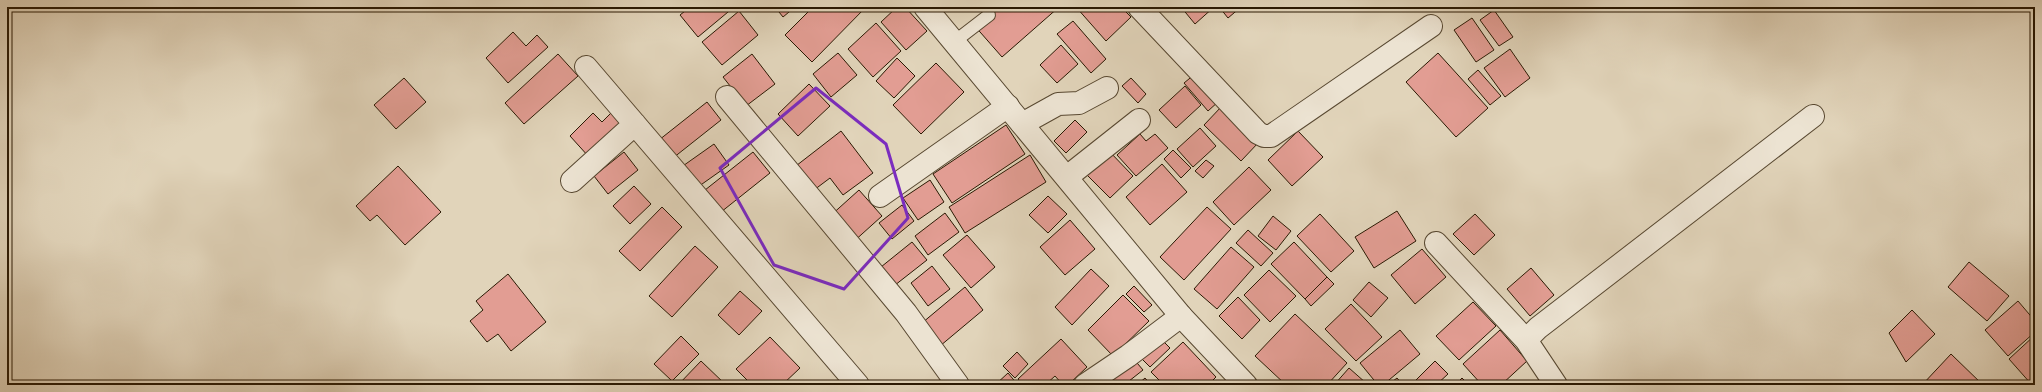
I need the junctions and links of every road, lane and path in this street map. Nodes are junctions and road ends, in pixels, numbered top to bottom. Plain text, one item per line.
1 (925, 7) edge
2 (1139, 7) edge
3 (989, 15) dead end
4 (1431, 26) dead end
5 (954, 42) junction
6 (586, 66) dead end
7 (1107, 88) dead end
8 (727, 97) dead end
9 (1008, 106) junction
10 (1814, 116) dead end
11 (1139, 120) dead end
12 (635, 124) junction
13 (1022, 124) junction
14 (1067, 177) junction
15 (572, 181) dead end
16 (880, 196) dead end
17 (1436, 243) dead end
18 (1181, 316) junction
19 (1526, 340) junction
20 (858, 385) edge
21 (958, 385) edge
22 (1085, 385) edge
23 (1246, 385) edge
24 (1556, 385) edge

1 - 5 street
2 - 4 street
3 - 5 lane
5 - 9 street
6 - 12 street
7 - 13 street
8 - 21 street
9 - 13 street
9 - 16 street
10 - 19 street
11 - 14 street
12 - 15 street
12 - 20 street
13 - 14 street
14 - 18 street
17 - 19 street
18 - 22 street
18 - 23 street
19 - 24 street

